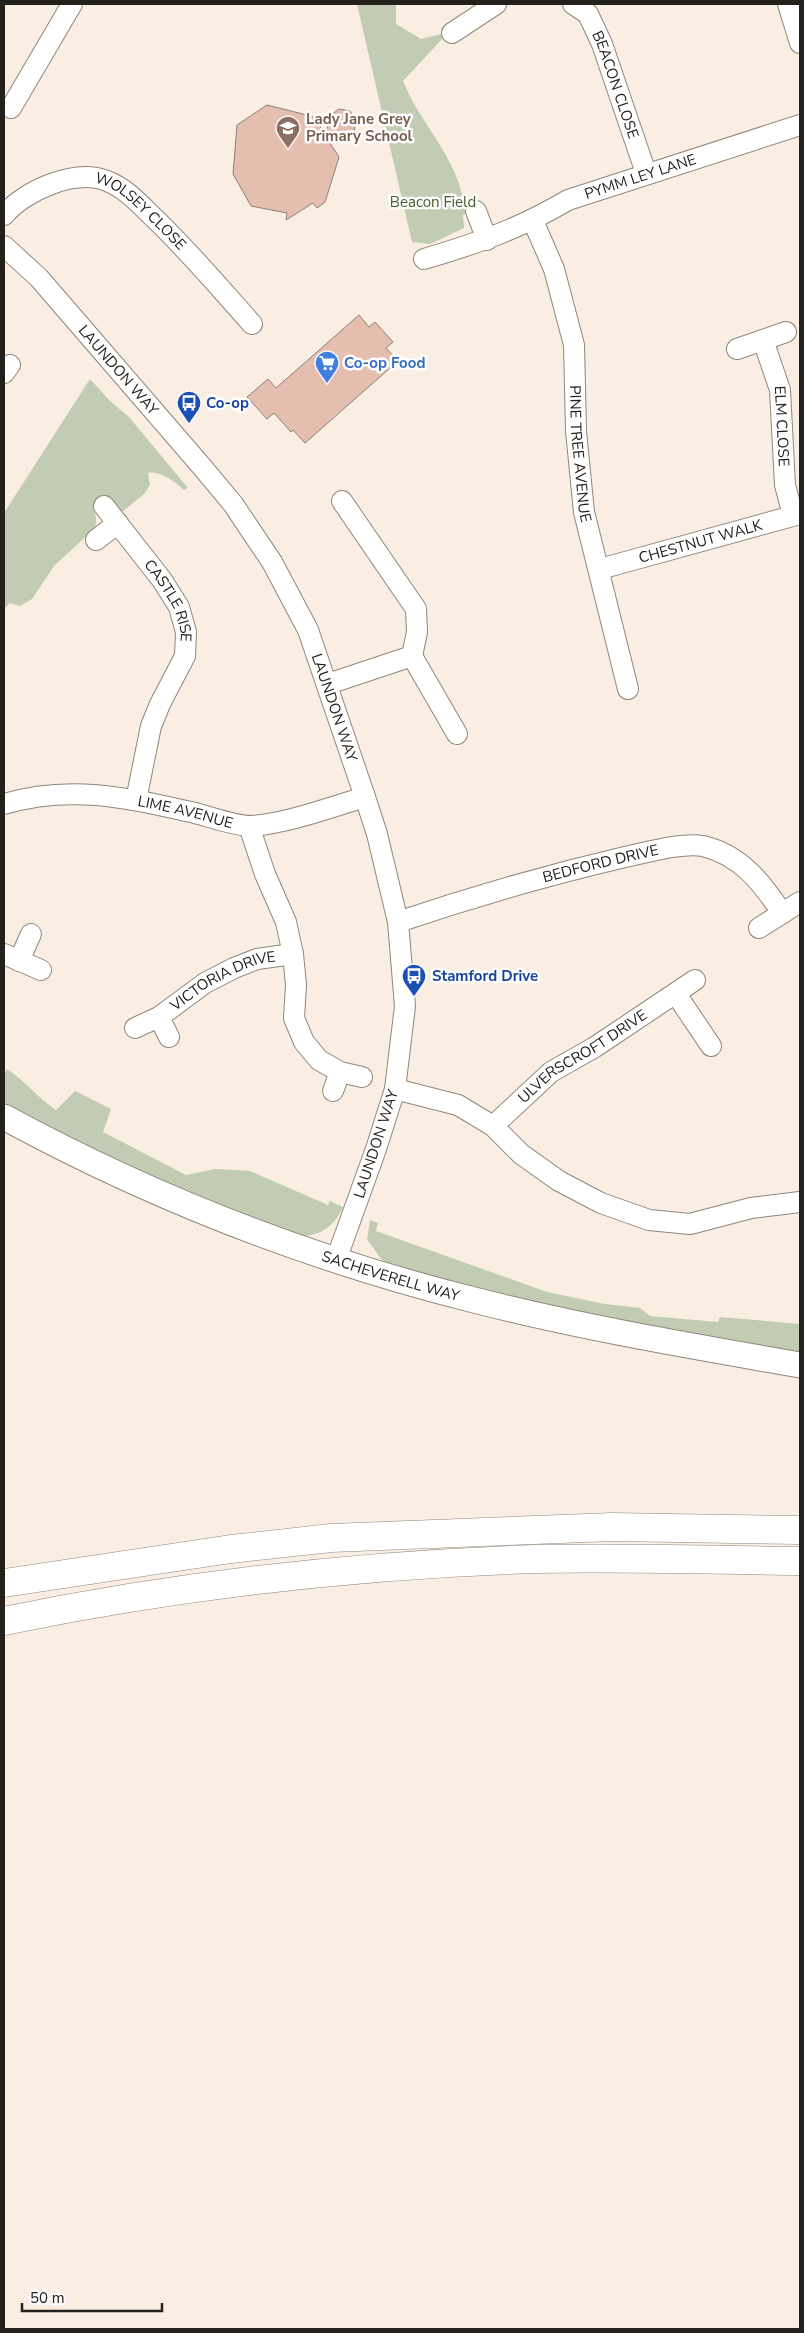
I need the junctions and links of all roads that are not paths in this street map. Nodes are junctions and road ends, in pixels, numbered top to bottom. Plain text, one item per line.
1 (72, 4) edge
2 (496, 4) edge
3 (573, 4) edge
4 (788, 4) edge
5 (473, 9) edge
6 (452, 33) dead end
7 (800, 43) edge
8 (12, 109) edge
9 (800, 125) edge
10 (646, 173) junction
11 (476, 211) dead end
12 (4, 215) edge
13 (533, 221) junction
14 (487, 240) junction
15 (4, 246) edge
16 (424, 259) dead end
17 (252, 324) dead end
18 (786, 332) dead end
19 (763, 340) junction
20 (736, 348) dead end
21 (342, 501) dead end
22 (104, 506) dead end
23 (797, 514) edge
24 (118, 523) junction
25 (96, 540) dead end
26 (600, 569) junction
27 (412, 656) junction
28 (328, 684) junction
29 (628, 689) dead end
30 (456, 734) dead end
31 (365, 797) junction
32 (136, 800) junction
33 (4, 804) edge
34 (249, 826) junction
35 (800, 902) edge
36 (782, 913) junction
37 (398, 922) junction
38 (759, 928) dead end
39 (31, 934) dead end
40 (293, 954) junction
41 (11, 957) edge
42 (41, 970) dead end
43 (695, 980) dead end
44 (676, 994) junction
45 (159, 1017) junction
46 (135, 1028) dead end
47 (169, 1037) dead end
48 (711, 1046) dead end
49 (362, 1077) dead end
50 (395, 1089) junction
51 (4, 1117) edge
52 (493, 1126) junction
53 (800, 1202) edge
54 (336, 1260) junction
55 (800, 1365) edge
56 (800, 1530) edge
57 (800, 1561) edge
58 (4, 1583) edge
59 (4, 1621) edge

1 - 8 street
2 - 5 street
3 - 10 street, BEACON CLOSE
4 - 7 street
5 - 6 street
9 - 10 street, PYMM LEY LANE
10 - 13 street, PYMM LEY LANE
11 - 14 street
12 - 17 street, WOLSEY CLOSE
13 - 14 street, PYMM LEY LANE
13 - 26 street, PINE TREE AVENUE
14 - 16 street, PYMM LEY LANE
15 - 28 street, LAUNDON WAY
18 - 19 street
19 - 20 street
19 - 23 street, ELM CLOSE
21 - 27 street
22 - 24 street, CASTLE RISE
23 - 26 street, CHESTNUT WALK
24 - 25 street
24 - 32 street, CASTLE RISE
26 - 29 street, PINE TREE AVENUE
27 - 28 street
27 - 30 street
28 - 31 street, LAUNDON WAY
31 - 34 street, LIME AVENUE
31 - 37 street, LAUNDON WAY
32 - 33 street, LIME AVENUE
32 - 34 street, LIME AVENUE
34 - 40 street, VICTORIA DRIVE
35 - 36 street
36 - 37 street, BEDFORD DRIVE
36 - 38 street
37 - 50 street, LAUNDON WAY
39 - 41 street
40 - 45 street, VICTORIA DRIVE
40 - 49 street, VICTORIA DRIVE
41 - 42 street
43 - 44 street, ULVERSCROFT DRIVE
44 - 48 street
44 - 52 street, ULVERSCROFT DRIVE
45 - 46 street, VICTORIA DRIVE
45 - 47 street, VICTORIA DRIVE
50 - 52 street
50 - 54 street, LAUNDON WAY
51 - 54 street, SACHEVERELL WAY
52 - 53 street
54 - 55 street, SACHEVERELL WAY
56 - 58 highway
57 - 59 highway

